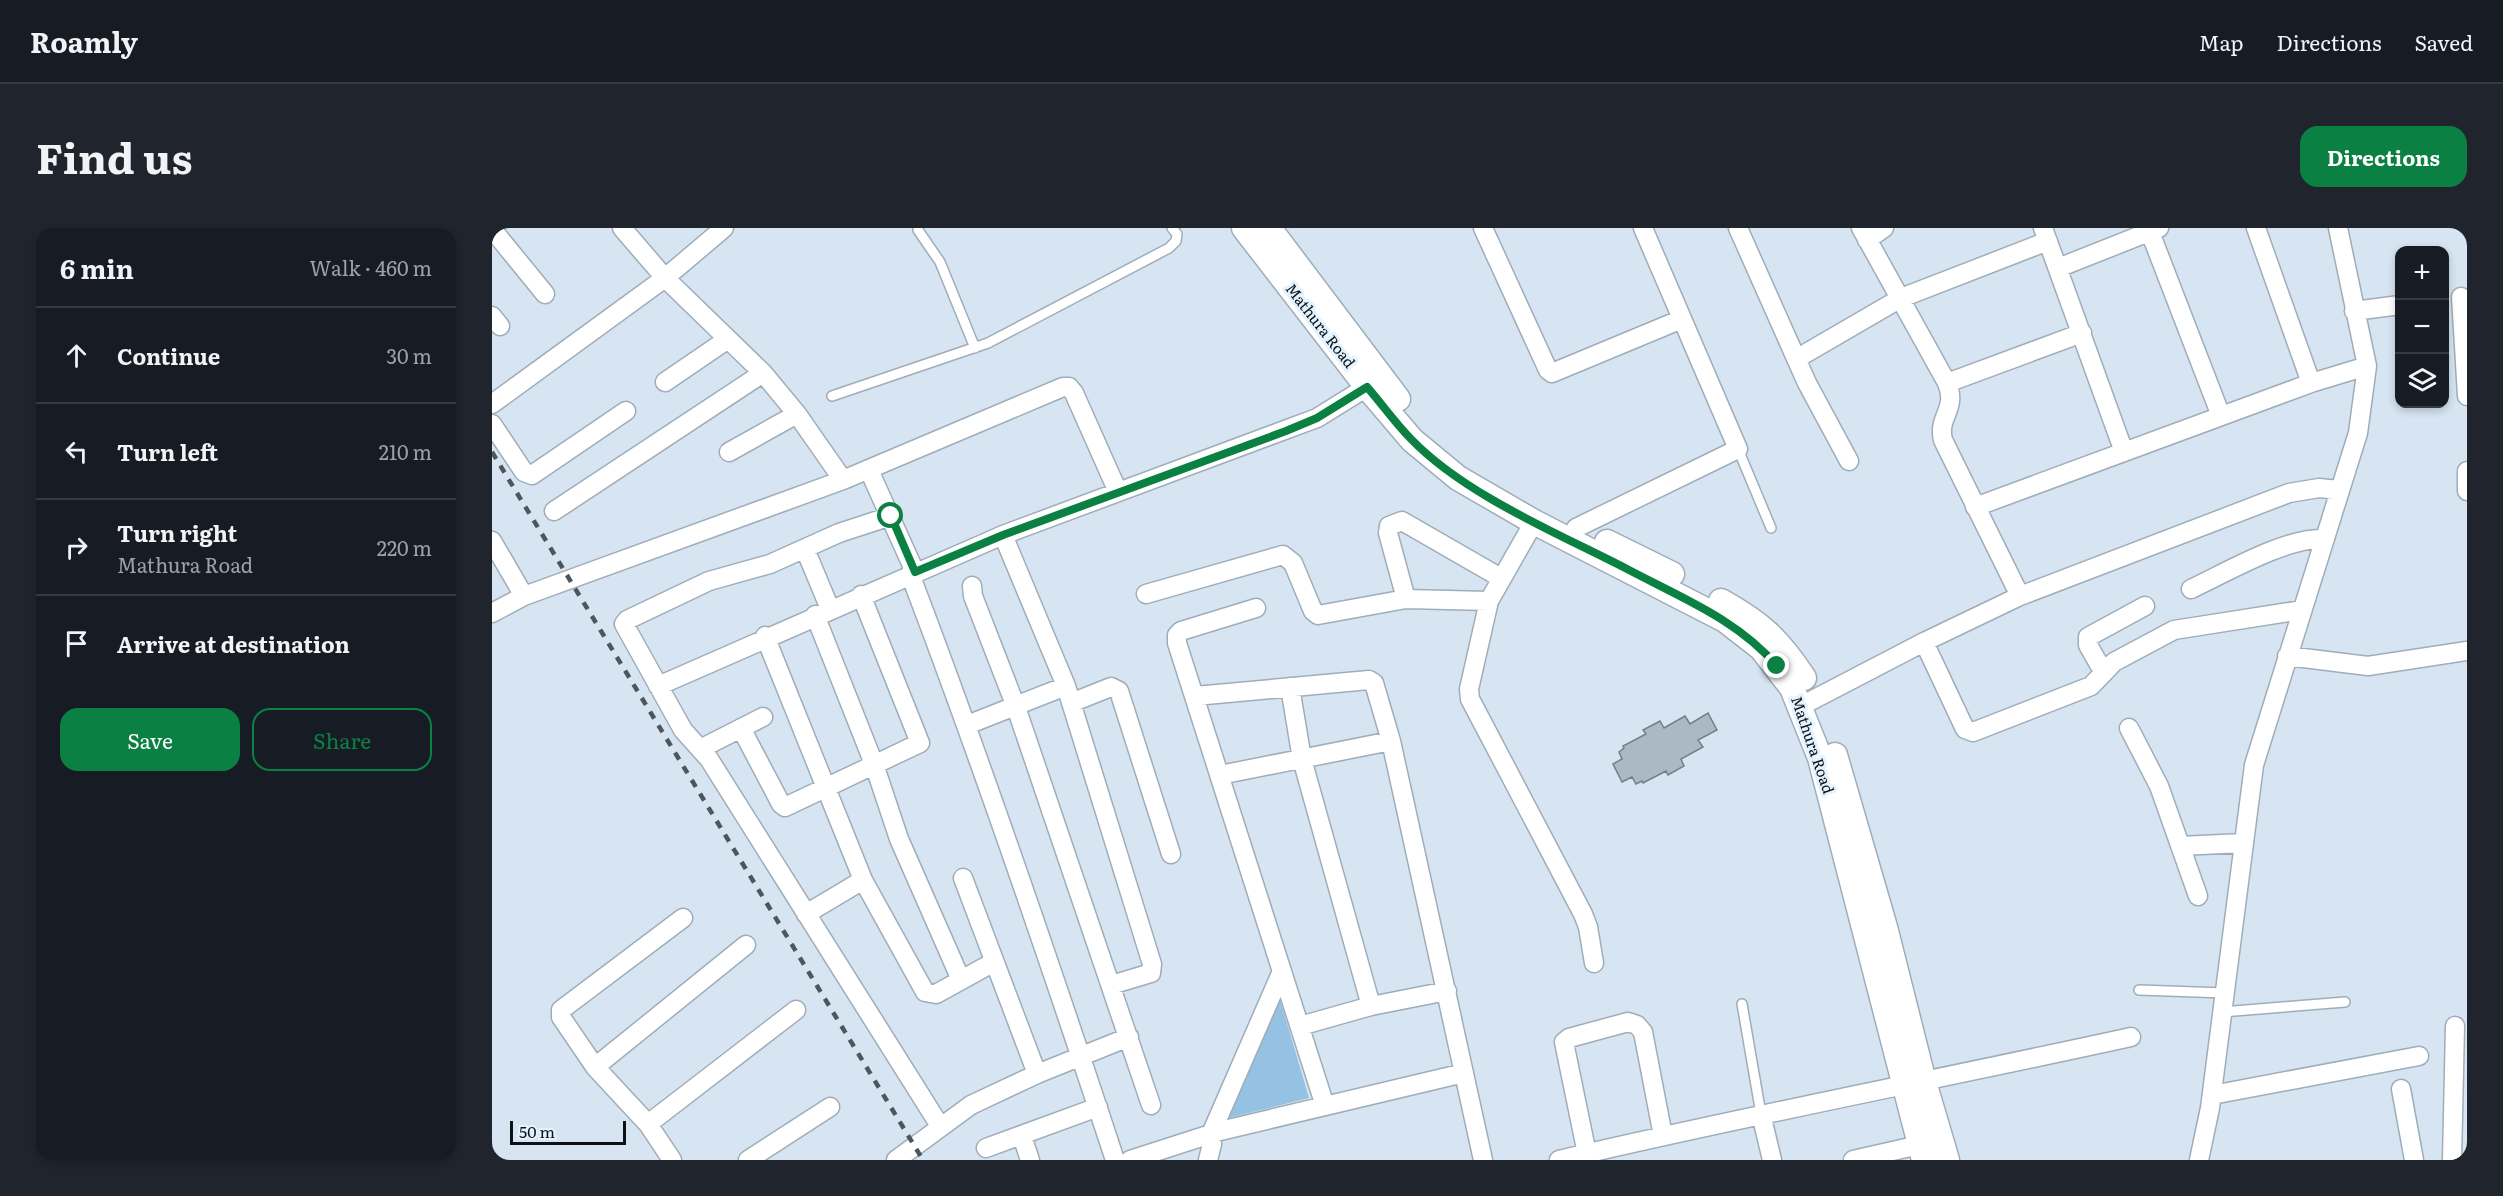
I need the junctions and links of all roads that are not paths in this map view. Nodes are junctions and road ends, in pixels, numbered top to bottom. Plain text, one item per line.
1 (622, 228) edge
2 (724, 228) edge
3 (1172, 228) edge
4 (1244, 228) edge
5 (1269, 228) edge
6 (1483, 228) edge
7 (1643, 228) edge
8 (1738, 228) edge
9 (1884, 228) edge
10 (2256, 228) edge
11 (2338, 228) edge
12 (492, 229) edge
13 (918, 230) dead end
14 (2155, 230) edge
15 (1864, 234) edge
16 (2046, 235) edge
17 (2058, 268) junction
18 (665, 278) junction
19 (545, 294) dead end
20 (1901, 298) junction
21 (2458, 298) edge
22 (2395, 306) edge
23 (2354, 311) junction
24 (1683, 319) junction
25 (2082, 333) junction
26 (728, 339) junction
27 (975, 348) junction
28 (1796, 359) junction
29 (2367, 366) junction
30 (763, 373) junction
31 (665, 382) dead end
32 (1947, 382) junction
33 (2311, 383) junction
34 (1367, 387) junction
35 (832, 396) dead end
36 (2467, 396) edge
37 (492, 404) edge
38 (626, 411) dead end
39 (797, 414) junction
40 (2221, 416) junction
41 (492, 424) edge
42 (1738, 448) junction
43 (729, 452) dead end
44 (2124, 452) junction
45 (1849, 461) dead end
46 (869, 470) junction
47 (2467, 471) edge
48 (843, 480) junction
49 (2339, 490) junction
50 (2467, 491) edge
51 (1118, 492) junction
52 (1975, 507) junction
53 (554, 511) dead end
54 (891, 516) junction
55 (1534, 522) junction
56 (1576, 528) junction
57 (1771, 528) dead end
58 (1003, 535) junction
59 (2324, 539) junction
60 (493, 546) edge
61 (806, 549) junction
62 (913, 573) junction
63 (1501, 578) junction
64 (972, 586) dead end
65 (2191, 589) dead end
66 (1146, 594) dead end
67 (524, 596) junction
68 (861, 596) junction
69 (2020, 596) junction
70 (1406, 599) junction
71 (1490, 601) junction
72 (2145, 606) dead end
73 (1256, 608) dead end
74 (2302, 610) junction
75 (823, 612) junction
76 (492, 613) edge
77 (765, 636) junction
78 (1924, 642) junction
79 (2467, 651) edge
80 (2288, 656) junction
81 (2104, 673) junction
82 (658, 686) junction
83 (1290, 687) junction
84 (1069, 694) junction
85 (1195, 696) junction
86 (1808, 703) junction
87 (1016, 707) junction
88 (763, 717) dead end
89 (967, 725) junction
90 (741, 728) junction
91 (2129, 728) dead end
92 (1391, 741) junction
93 (702, 748) junction
94 (1302, 759) junction
95 (874, 764) junction
96 (1220, 775) junction
97 (825, 786) junction
98 (2243, 843) junction
99 (2180, 846) junction
100 (1171, 854) dead end
101 (963, 878) dead end
102 (863, 880) junction
103 (2198, 896) dead end
104 (806, 914) junction
105 (683, 918) dead end
106 (746, 945) dead end
107 (994, 962) junction
108 (1594, 963) dead end
109 (1282, 971) junction
110 (961, 980) junction
111 (1112, 985) junction
112 (2139, 990) dead end
113 (1447, 991) junction
114 (2224, 993) junction
115 (2345, 1002) dead end
116 (1742, 1004) dead end
117 (1371, 1006) junction
118 (796, 1010) dead end
119 (2222, 1012) junction
120 (1300, 1026) junction
121 (2455, 1026) dead end
122 (1129, 1037) junction
123 (2131, 1037) dead end
124 (1080, 1056) junction
125 (2419, 1056) dead end
126 (595, 1067) junction
127 (1464, 1073) junction
128 (1037, 1074) junction
129 (1914, 1084) junction
130 (2401, 1089) dead end
131 (2212, 1095) junction
132 (1151, 1105) dead end
133 (1325, 1106) junction
134 (830, 1107) dead end
135 (1098, 1107) junction
136 (1761, 1114) junction
137 (648, 1124) junction
138 (940, 1126) junction
139 (1210, 1134) junction
140 (1022, 1136) junction
141 (1663, 1136) junction
142 (986, 1148) dead end
143 (1922, 1152) edge
144 (1587, 1154) junction
145 (672, 1160) edge
146 (748, 1160) edge
147 (896, 1160) edge
148 (1030, 1160) edge
149 (1115, 1160) edge
150 (1130, 1160) edge
151 (1208, 1160) edge
152 (1483, 1160) edge
153 (1559, 1160) edge
154 (1772, 1160) edge
155 (1853, 1160) edge
156 (1947, 1160) edge
157 (2199, 1160) edge
158 (2414, 1160) edge
159 (2452, 1160) edge

1 - 18 street
2 - 18 street
3 - 27 lane
4 - 34 main road, Mathura Road
5 - 56 main road, Mathura Road
6 - 24 street
7 - 24 street
8 - 28 street
9 - 15 street
10 - 33 street
11 - 23 street
12 - 19 street
13 - 27 lane
14 - 17 street
14 - 40 street
15 - 20 street
16 - 17 street
16 - 20 street
17 - 25 street
18 - 26 street
18 - 37 street
20 - 28 street
20 - 32 street
21 - 36 street
22 - 23 street
23 - 29 street
24 - 42 street
25 - 32 street
25 - 44 street
26 - 30 street
26 - 31 street
27 - 35 lane
28 - 45 street
29 - 33 street
29 - 49 street
30 - 39 street
30 - 53 street
32 - 52 street
33 - 40 street
34 - 51 street
34 - 55 main road, Mathura Road
38 - 41 street
39 - 43 street
39 - 48 street
40 - 44 street
42 - 56 street
42 - 57 lane
44 - 52 street
46 - 48 street
46 - 51 street
46 - 54 street
47 - 50 street
48 - 67 street
49 - 59 street
49 - 69 street
51 - 58 street
52 - 69 street
54 - 61 street
54 - 62 street
55 - 63 street
55 - 86 main road, Mathura Road
56 - 86 main road, Mathura Road
58 - 62 street
58 - 84 street
59 - 65 street
59 - 74 street
60 - 67 street
61 - 75 street
61 - 82 street
62 - 68 street
62 - 89 street
63 - 70 street
63 - 71 street
64 - 87 street
66 - 70 street
67 - 76 street
68 - 75 street
68 - 95 street
69 - 78 street
70 - 71 street
71 - 108 street
72 - 81 street
73 - 85 street
74 - 80 street
74 - 81 street
75 - 77 street
75 - 95 street
77 - 82 street
77 - 97 street
78 - 81 street
78 - 86 street
79 - 80 street
80 - 98 street
82 - 93 street
83 - 85 street
83 - 92 street
83 - 94 street
84 - 87 street
84 - 100 street
84 - 111 street
85 - 96 street
86 - 129 main road, Mathura Road
87 - 89 street
87 - 111 street
88 - 90 street
89 - 124 street
90 - 93 street
90 - 97 street
91 - 99 street
92 - 94 street
92 - 113 street
93 - 104 street
94 - 96 street
94 - 117 street
95 - 97 street
95 - 110 street
96 - 109 street
97 - 102 street
98 - 99 street
98 - 114 street
99 - 103 street
101 - 107 street
102 - 104 street
102 - 110 street
104 - 138 street
105 - 126 street
106 - 126 street
107 - 110 street
107 - 128 street
109 - 120 street
109 - 139 street
111 - 122 street
112 - 114 lane
113 - 117 street
113 - 127 street
114 - 119 street
115 - 119 lane
116 - 136 lane
117 - 120 street
118 - 137 street
119 - 131 street
120 - 133 street
121 - 159 street
122 - 124 street
122 - 132 street
123 - 129 street
124 - 128 street
124 - 135 street
125 - 131 street
126 - 137 street
127 - 133 street
127 - 152 street
128 - 138 street
129 - 136 street
129 - 143 main road, Mathura Road
129 - 156 main road, Mathura Road
130 - 158 street
131 - 157 street
133 - 139 street
134 - 146 street
135 - 140 street
135 - 149 street
136 - 141 street
136 - 154 street
137 - 145 street
138 - 147 street
139 - 150 street
139 - 151 street
140 - 142 street
140 - 148 street
141 - 144 street
141 - 144 street
143 - 155 street
144 - 153 street

